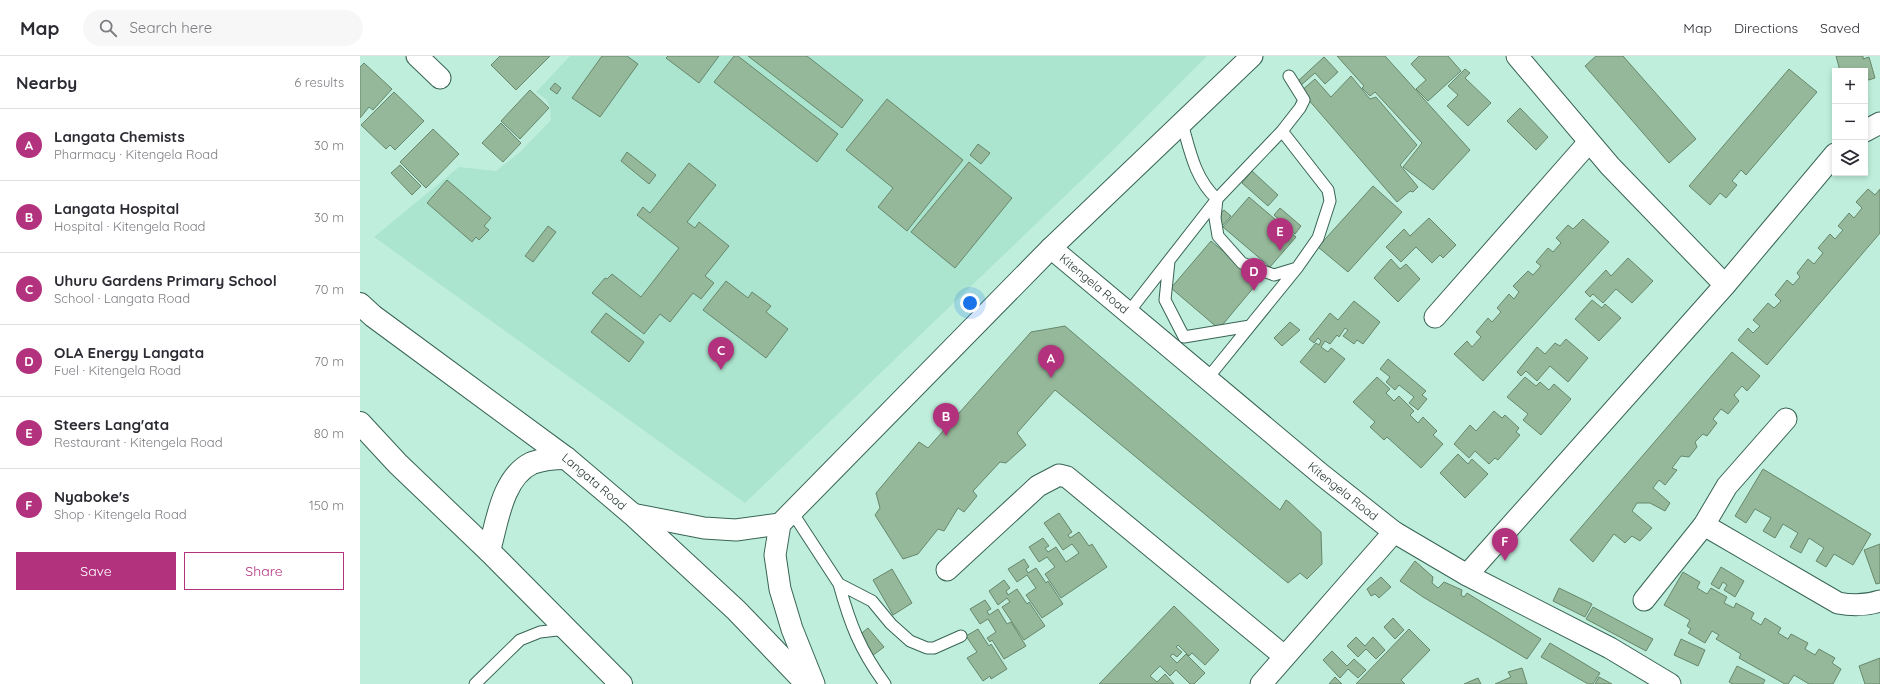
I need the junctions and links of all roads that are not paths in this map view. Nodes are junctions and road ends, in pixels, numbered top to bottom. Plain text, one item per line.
1 (417, 56) edge
2 (1252, 56) edge
3 (1517, 56) edge
4 (1289, 76) dead end
5 (440, 78) dead end
6 (1182, 123) junction
7 (1880, 123) edge
8 (1868, 129) edge
9 (1282, 131) junction
10 (1589, 142) junction
11 (1832, 158) edge
12 (1217, 199) junction
13 (1051, 248) junction
14 (1169, 261) junction
15 (1298, 268) junction
16 (1725, 285) junction
17 (360, 304) edge
18 (1128, 313) junction
19 (1435, 317) dead end
20 (1250, 326) junction
21 (1208, 379) junction
22 (1786, 419) dead end
23 (360, 423) edge
24 (566, 458) junction
25 (632, 514) junction
26 (786, 518) junction
27 (1704, 525) junction
28 (1394, 532) junction
29 (489, 551) junction
30 (947, 570) dead end
31 (1467, 575) junction
32 (839, 584) junction
33 (1644, 600) dead end
34 (1880, 601) edge
35 (566, 629) junction
36 (961, 636) dead end
37 (1284, 656) junction
38 (475, 684) edge
39 (621, 684) edge
40 (807, 684) edge
41 (814, 684) edge
42 (885, 684) edge
43 (1261, 684) edge
44 (1670, 684) edge

1 - 5 street
2 - 6 street
3 - 10 street
4 - 9 lane
6 - 12 lane
6 - 13 street
7 - 8 street
9 - 12 lane
9 - 15 lane
10 - 16 street
10 - 19 street
11 - 16 street
12 - 14 lane
12 - 15 lane
13 - 18 street, Kitengela Road
13 - 26 street
14 - 18 lane
14 - 20 lane
15 - 20 lane
16 - 31 street
17 - 24 main road, Langata Road
18 - 21 street, Kitengela Road
20 - 21 lane
21 - 28 street, Kitengela Road
22 - 27 street
23 - 29 main road
24 - 25 main road, Langata Road
24 - 29 main road
25 - 26 street
25 - 40 main road, Langata Road
26 - 32 lane
26 - 41 street
27 - 33 street
27 - 34 street
28 - 31 street, Kitengela Road
28 - 37 street
29 - 35 main road
30 - 37 street
31 - 44 street, Kitengela Road
32 - 36 lane
32 - 42 lane
35 - 38 lane
35 - 39 main road
37 - 43 street

